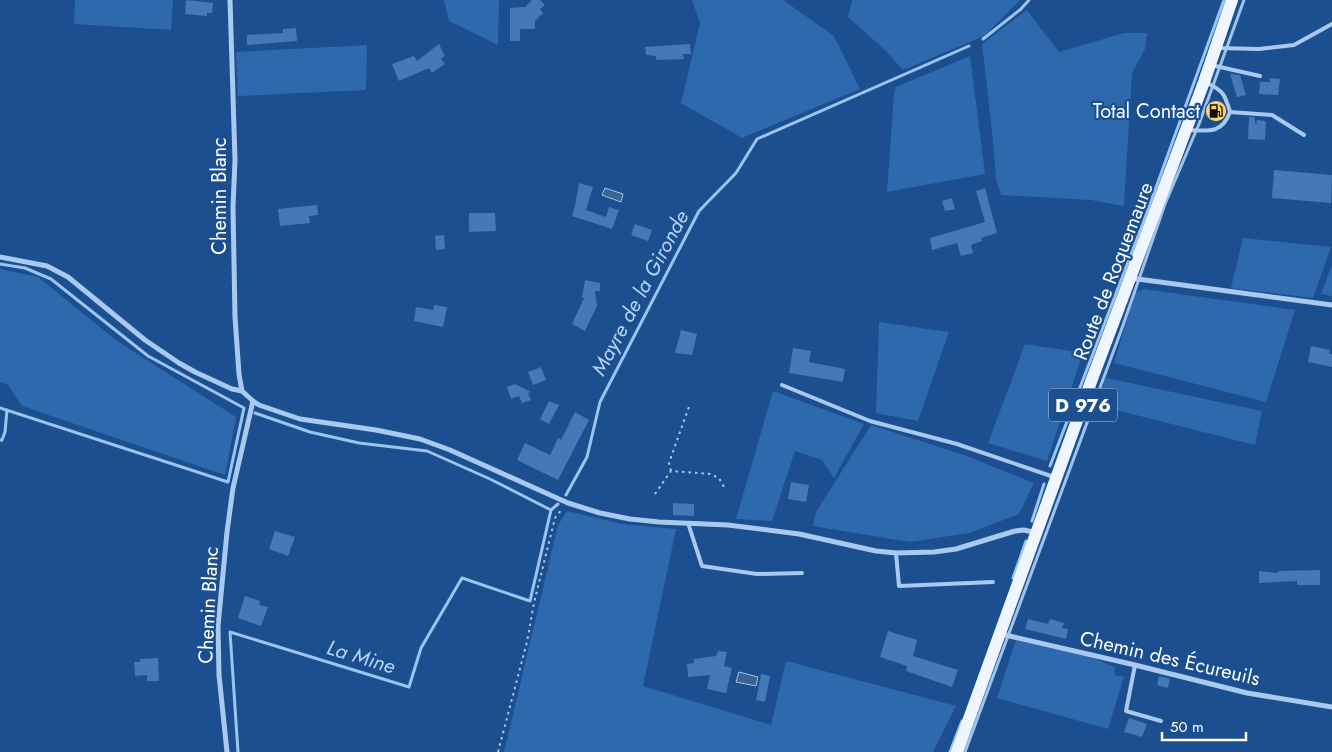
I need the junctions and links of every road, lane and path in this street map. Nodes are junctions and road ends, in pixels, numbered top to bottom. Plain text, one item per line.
1 (230, 0) edge
2 (1232, 0) edge
3 (1332, 24) edge
4 (1216, 48) junction
5 (1210, 64) junction
6 (1260, 76) dead end
7 (1204, 82) junction
8 (1230, 112) junction
9 (1186, 130) junction
10 (1304, 135) dead end
11 (0, 257) edge
12 (1130, 278) junction
13 (1332, 305) edge
14 (782, 386) dead end
15 (242, 391) junction
16 (252, 401) junction
17 (690, 404) dead end
18 (671, 471) junction
19 (1056, 478) junction
20 (724, 487) dead end
21 (655, 494) dead end
22 (568, 503) junction
23 (688, 524) junction
24 (1037, 533) junction
25 (896, 553) junction
26 (802, 573) dead end
27 (993, 582) dead end
28 (1001, 634) junction
29 (1135, 664) junction
30 (1332, 707) edge
31 (1161, 722) dead end
32 (227, 752) edge
33 (498, 752) edge
34 (957, 752) edge

1 - 15 street, Chemin Blanc
2 - 4 main road, Route de Roquemaure / D 976
3 - 4 lane
4 - 5 main road, Route de Roquemaure / D 976
5 - 6 lane
5 - 7 main road, Route de Roquemaure / D 976
7 - 8 lane
7 - 9 main road, Route de Roquemaure / D 976
8 - 9 lane
8 - 10 lane
9 - 12 main road, Route de Roquemaure / D 976
11 - 15 street
12 - 13 street
12 - 19 main road, Route de Roquemaure / D 976
14 - 19 lane
15 - 16 street
16 - 22 street
16 - 32 street, Chemin Blanc
17 - 18 path
18 - 20 path
18 - 21 path
19 - 24 main road, Route de Roquemaure / D 976
22 - 23 street
22 - 33 path
23 - 25 street
23 - 26 lane
24 - 25 street
24 - 28 main road, Route de Roquemaure / D 976
25 - 27 lane
28 - 29 street, Chemin des Écureuils
28 - 34 main road, Route de Roquemaure / D 976
29 - 30 street, Chemin des Écureuils
29 - 31 lane

